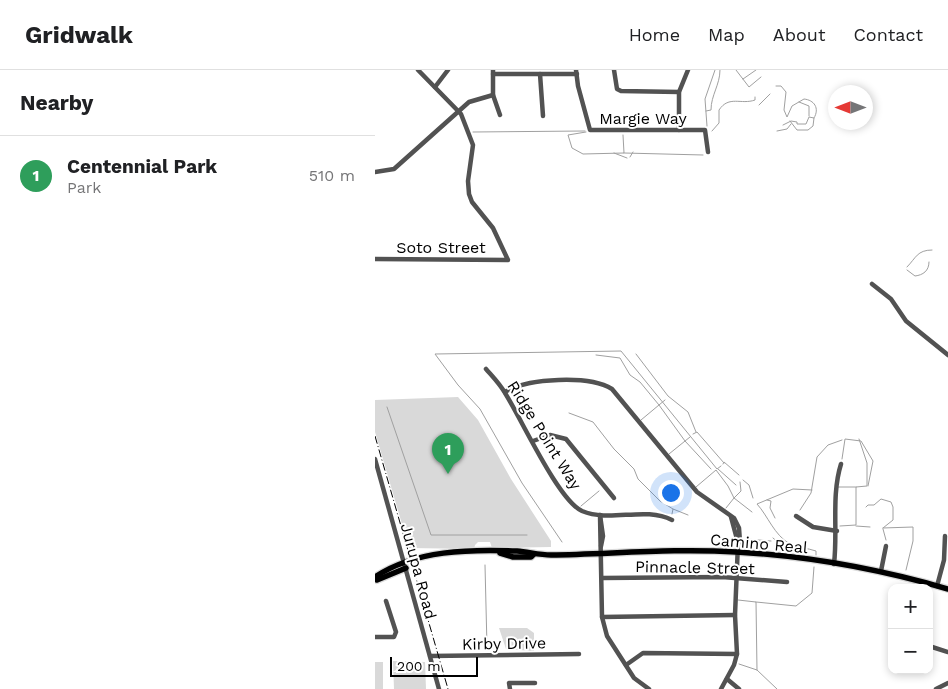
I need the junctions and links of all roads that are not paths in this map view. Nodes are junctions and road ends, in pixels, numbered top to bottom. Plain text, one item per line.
1 (418, 70) edge
2 (448, 70) edge
3 (614, 70) edge
4 (688, 70) edge
5 (493, 72) edge
6 (577, 72) edge
7 (540, 74) junction
8 (435, 87) junction
9 (679, 92) junction
10 (493, 95) junction
11 (459, 112) junction
12 (500, 115) dead end
13 (543, 116) dead end
14 (679, 130) junction
15 (708, 152) dead end
16 (375, 172) edge
17 (375, 259) edge
18 (872, 284) dead end
19 (948, 355) edge
20 (486, 369) dead end
21 (505, 392) junction
22 (533, 442) junction
23 (375, 459) edge
24 (841, 464) dead end
25 (614, 498) dead end
26 (600, 515) junction
27 (796, 516) dead end
28 (672, 520) dead end
29 (837, 531) junction
30 (945, 536) dead end
31 (886, 546) dead end
32 (737, 552) junction
33 (601, 554) junction
34 (834, 564) junction
35 (405, 565) junction
36 (881, 571) junction
37 (602, 578) junction
38 (375, 579) edge
39 (735, 579) junction
40 (787, 582) dead end
41 (937, 586) junction
42 (948, 589) edge
43 (386, 601) dead end
44 (735, 615) junction
45 (602, 617) junction
46 (375, 637) edge
47 (933, 647) edge
48 (948, 652) edge
49 (579, 654) dead end
50 (737, 654) junction
51 (430, 656) junction
52 (626, 665) junction
53 (727, 678) junction
54 (535, 683) dead end
55 (948, 683) edge
56 (439, 689) edge
57 (509, 689) edge
58 (649, 689) edge
59 (721, 689) edge
60 (739, 689) edge
61 (936, 689) edge

1 - 8 street
2 - 8 street
3 - 9 street
4 - 9 street
5 - 7 street
5 - 10 street
6 - 7 street
6 - 14 street, Margie Way
7 - 13 street
8 - 11 street
9 - 14 street
10 - 11 street
10 - 12 street
11 - 16 street
11 - 17 street, Soto Street
14 - 15 street, Margie Way
18 - 19 street
20 - 21 street, Ridge Point Way
21 - 22 street, Ridge Point Way
21 - 32 street
22 - 25 street
22 - 26 street, Ridge Point Way
23 - 35 street, Jurupa Road
24 - 29 street
26 - 28 street, Ridge Point Way
26 - 33 street
27 - 29 street
29 - 34 street
30 - 41 street
31 - 36 street
32 - 33 main road, Camino Real
32 - 34 main road, Camino Real
32 - 39 street
33 - 35 main road, Camino Real
33 - 37 street
34 - 36 main road, Camino Real
35 - 38 main road, Camino Real
35 - 51 street, Jurupa Road
36 - 41 main road, Camino Real
37 - 39 street, Pinnacle Street
37 - 45 street
39 - 40 street, Pinnacle Street
39 - 44 street
41 - 42 main road, Camino Real
43 - 46 street
44 - 45 street
44 - 50 street
45 - 52 street
47 - 48 street
49 - 51 street, Kirby Drive
50 - 52 street
50 - 53 street
51 - 56 street, Jurupa Road
52 - 58 street
53 - 59 street
53 - 60 street
54 - 57 street
55 - 61 street

